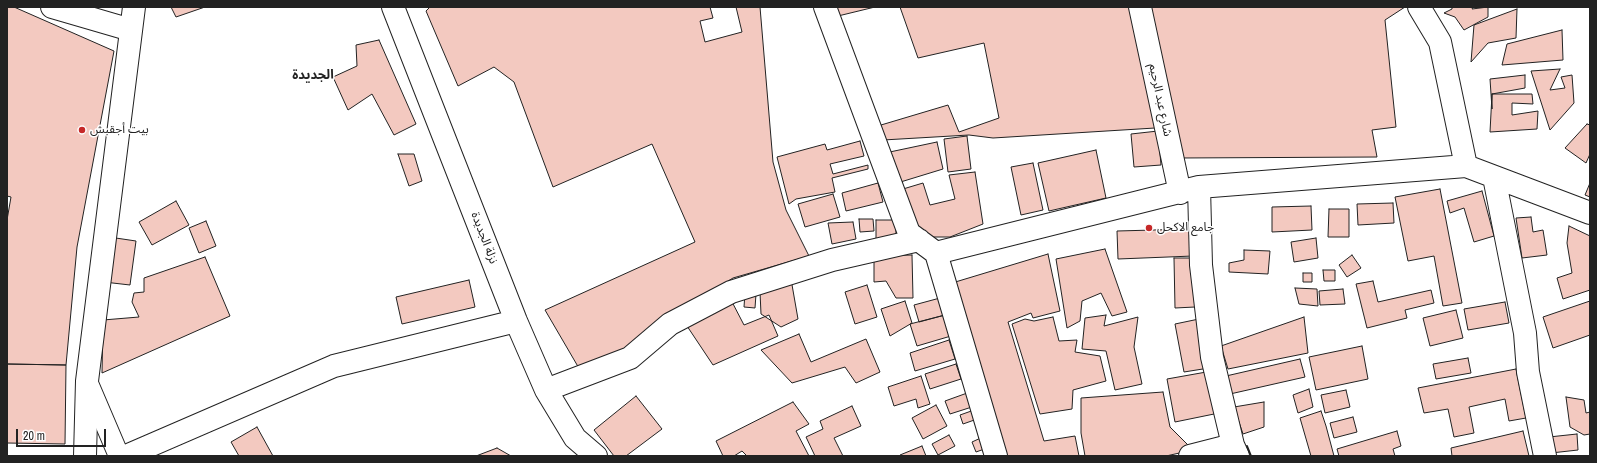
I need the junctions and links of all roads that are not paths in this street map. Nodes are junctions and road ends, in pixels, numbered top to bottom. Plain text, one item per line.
1 (52, 7) edge
2 (134, 7) edge
3 (393, 7) edge
4 (825, 7) edge
5 (1140, 7) edge
6 (1419, 7) edge
7 (131, 30) junction
8 (1466, 166) junction
9 (1494, 177) junction
10 (1189, 190) junction
11 (1590, 213) edge
12 (927, 247) junction
13 (516, 321) junction
14 (87, 381) junction
15 (546, 390) junction
16 (1236, 451) edge
17 (85, 456) edge
18 (119, 456) edge
19 (126, 456) edge
20 (596, 456) edge
21 (996, 456) edge
22 (1190, 456) edge
23 (1545, 456) edge

1 - 7 street
2 - 7 street
3 - 13 street, نزلة الجديدة
4 - 12 street
5 - 10 street, شارع عبد الرحيم
6 - 8 street
7 - 14 street
8 - 9 street
8 - 10 street
9 - 11 street
9 - 23 street
10 - 12 street
10 - 16 street, شارع عبد الرحيم
12 - 15 street
12 - 21 street
13 - 15 street, نزلة الجديدة
13 - 19 street
14 - 17 street
14 - 18 street
15 - 20 street, نزلة الجديدة
16 - 22 street

